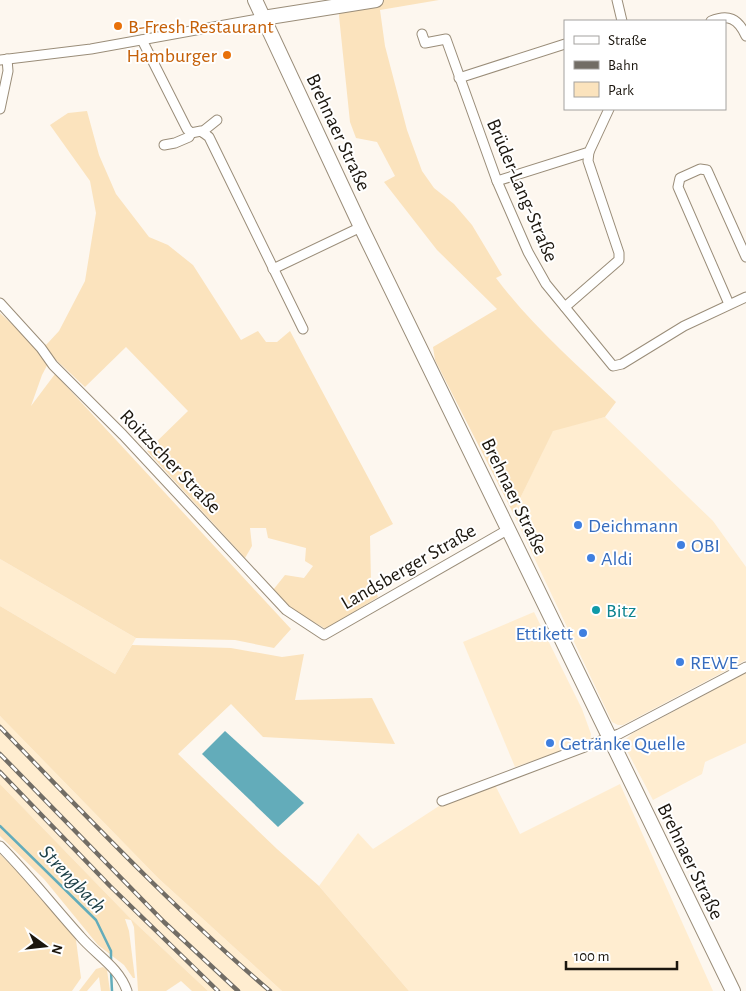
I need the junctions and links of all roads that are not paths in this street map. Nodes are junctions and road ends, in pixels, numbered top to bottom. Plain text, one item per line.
1 (255, 0) edge
2 (376, 0) edge
3 (617, 0) edge
4 (263, 18) junction
5 (622, 20) edge
6 (714, 20) edge
7 (422, 34) dead end
8 (746, 36) edge
9 (142, 40) junction
10 (564, 44) edge
11 (3, 59) edge
12 (459, 78) junction
13 (0, 109) edge
14 (609, 110) edge
15 (217, 120) dead end
16 (202, 132) junction
17 (191, 133) junction
18 (164, 145) dead end
19 (589, 152) junction
20 (497, 181) junction
21 (361, 227) junction
22 (746, 257) edge
23 (273, 269) junction
24 (745, 300) edge
25 (0, 303) edge
26 (729, 304) junction
27 (565, 307) junction
28 (303, 329) dead end
29 (509, 529) junction
30 (324, 635) joint
31 (746, 667) edge
32 (608, 738) junction
33 (442, 801) dead end
34 (0, 846) edge
35 (127, 991) edge
36 (733, 991) edge

1 - 4 main road, Brehnaer Straße
2 - 4 main road
3 - 5 street
4 - 9 street
4 - 21 main road, Brehnaer Straße
6 - 8 street
7 - 12 street, Brüder-Lang-Straße
9 - 11 street
9 - 17 street
10 - 12 street
11 - 13 street
12 - 20 street, Brüder-Lang-Straße
14 - 19 street
15 - 16 street
16 - 17 street
16 - 23 street
17 - 18 street
19 - 20 street
19 - 27 street
20 - 27 street, Brüder-Lang-Straße
21 - 23 street
21 - 29 main road, Brehnaer Straße
22 - 26 street
23 - 28 street
24 - 26 street
25 - 30 street, Roitzscher Straße
26 - 27 street, Brüder-Lang-Straße
29 - 30 street, Landsberger Straße
29 - 32 main road, Brehnaer Straße
31 - 32 street
32 - 33 street
32 - 36 main road, Brehnaer Straße
34 - 35 street

